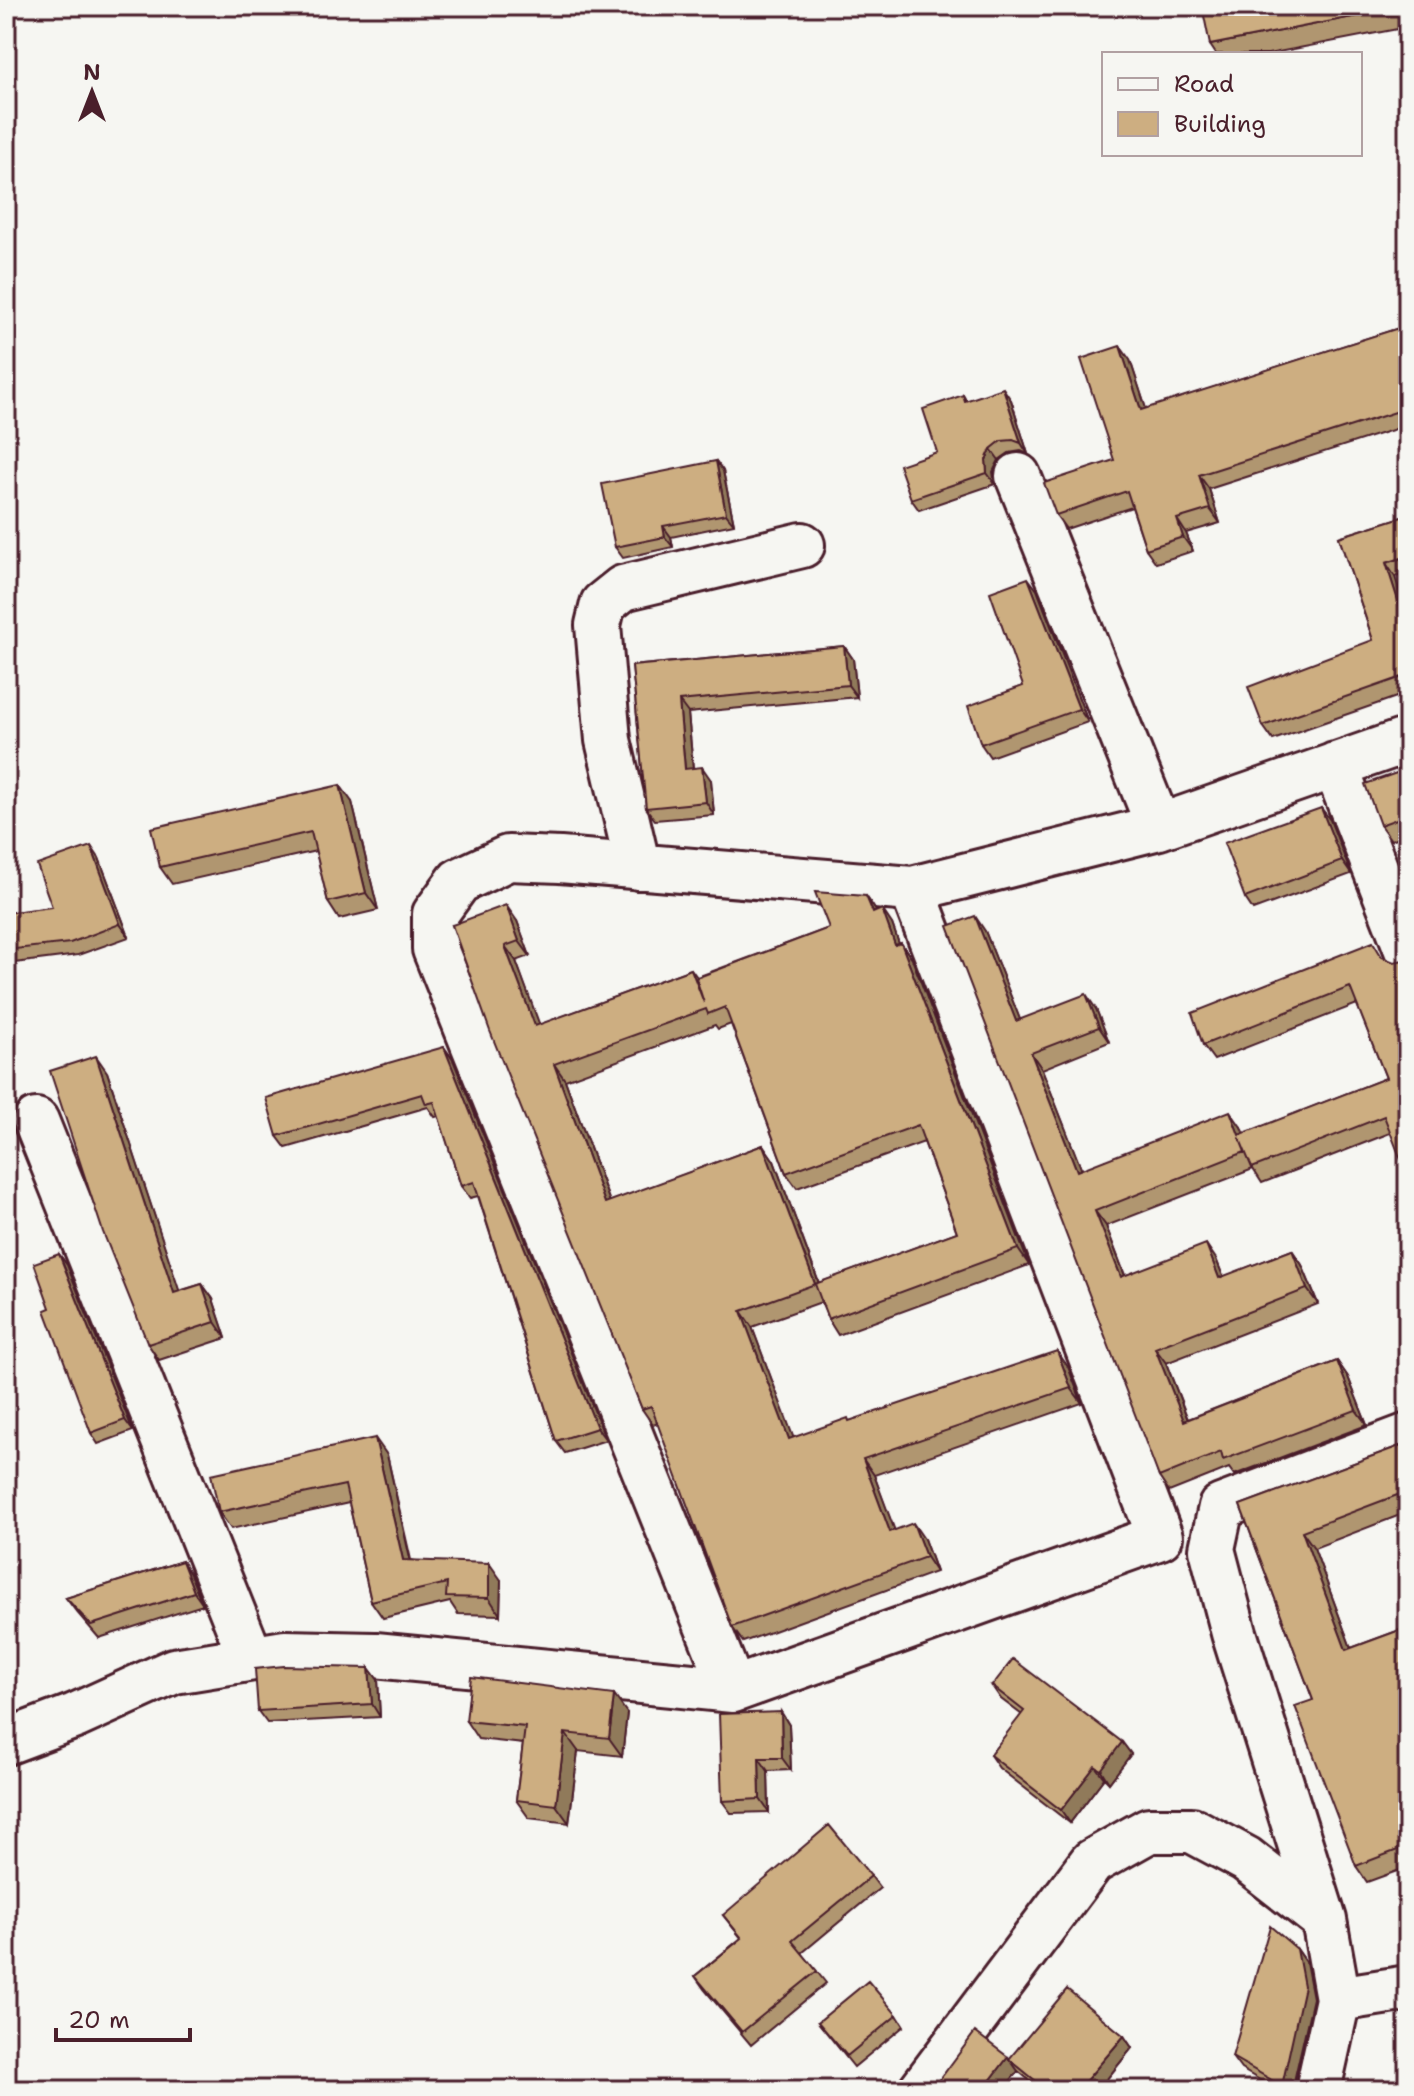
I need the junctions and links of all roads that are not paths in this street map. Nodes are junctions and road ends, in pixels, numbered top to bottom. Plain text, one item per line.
1 (1018, 476) dead end
2 (802, 545) dead end
3 (1408, 740) edge
4 (1335, 765) junction
5 (1159, 827) junction
6 (638, 867) junction
7 (912, 889) junction
8 (1408, 952) edge
9 (36, 1121) dead end
10 (1408, 1436) edge
11 (1221, 1507) junction
12 (1160, 1537) junction
13 (251, 1658) junction
14 (733, 1690) junction
15 (6, 1742) edge
16 (1324, 1920) junction
17 (1408, 1988) edge
18 (1338, 1999) junction
19 (921, 2090) edge
20 (1318, 2090) edge

1 - 5 street
2 - 6 street
3 - 4 street
4 - 5 street
4 - 8 street
5 - 7 street
6 - 7 street
6 - 14 street
7 - 12 street
9 - 13 street
10 - 11 street
11 - 12 street
11 - 16 street
12 - 14 street
13 - 14 street
13 - 15 street
16 - 18 street
16 - 19 street
17 - 18 street
18 - 20 street

